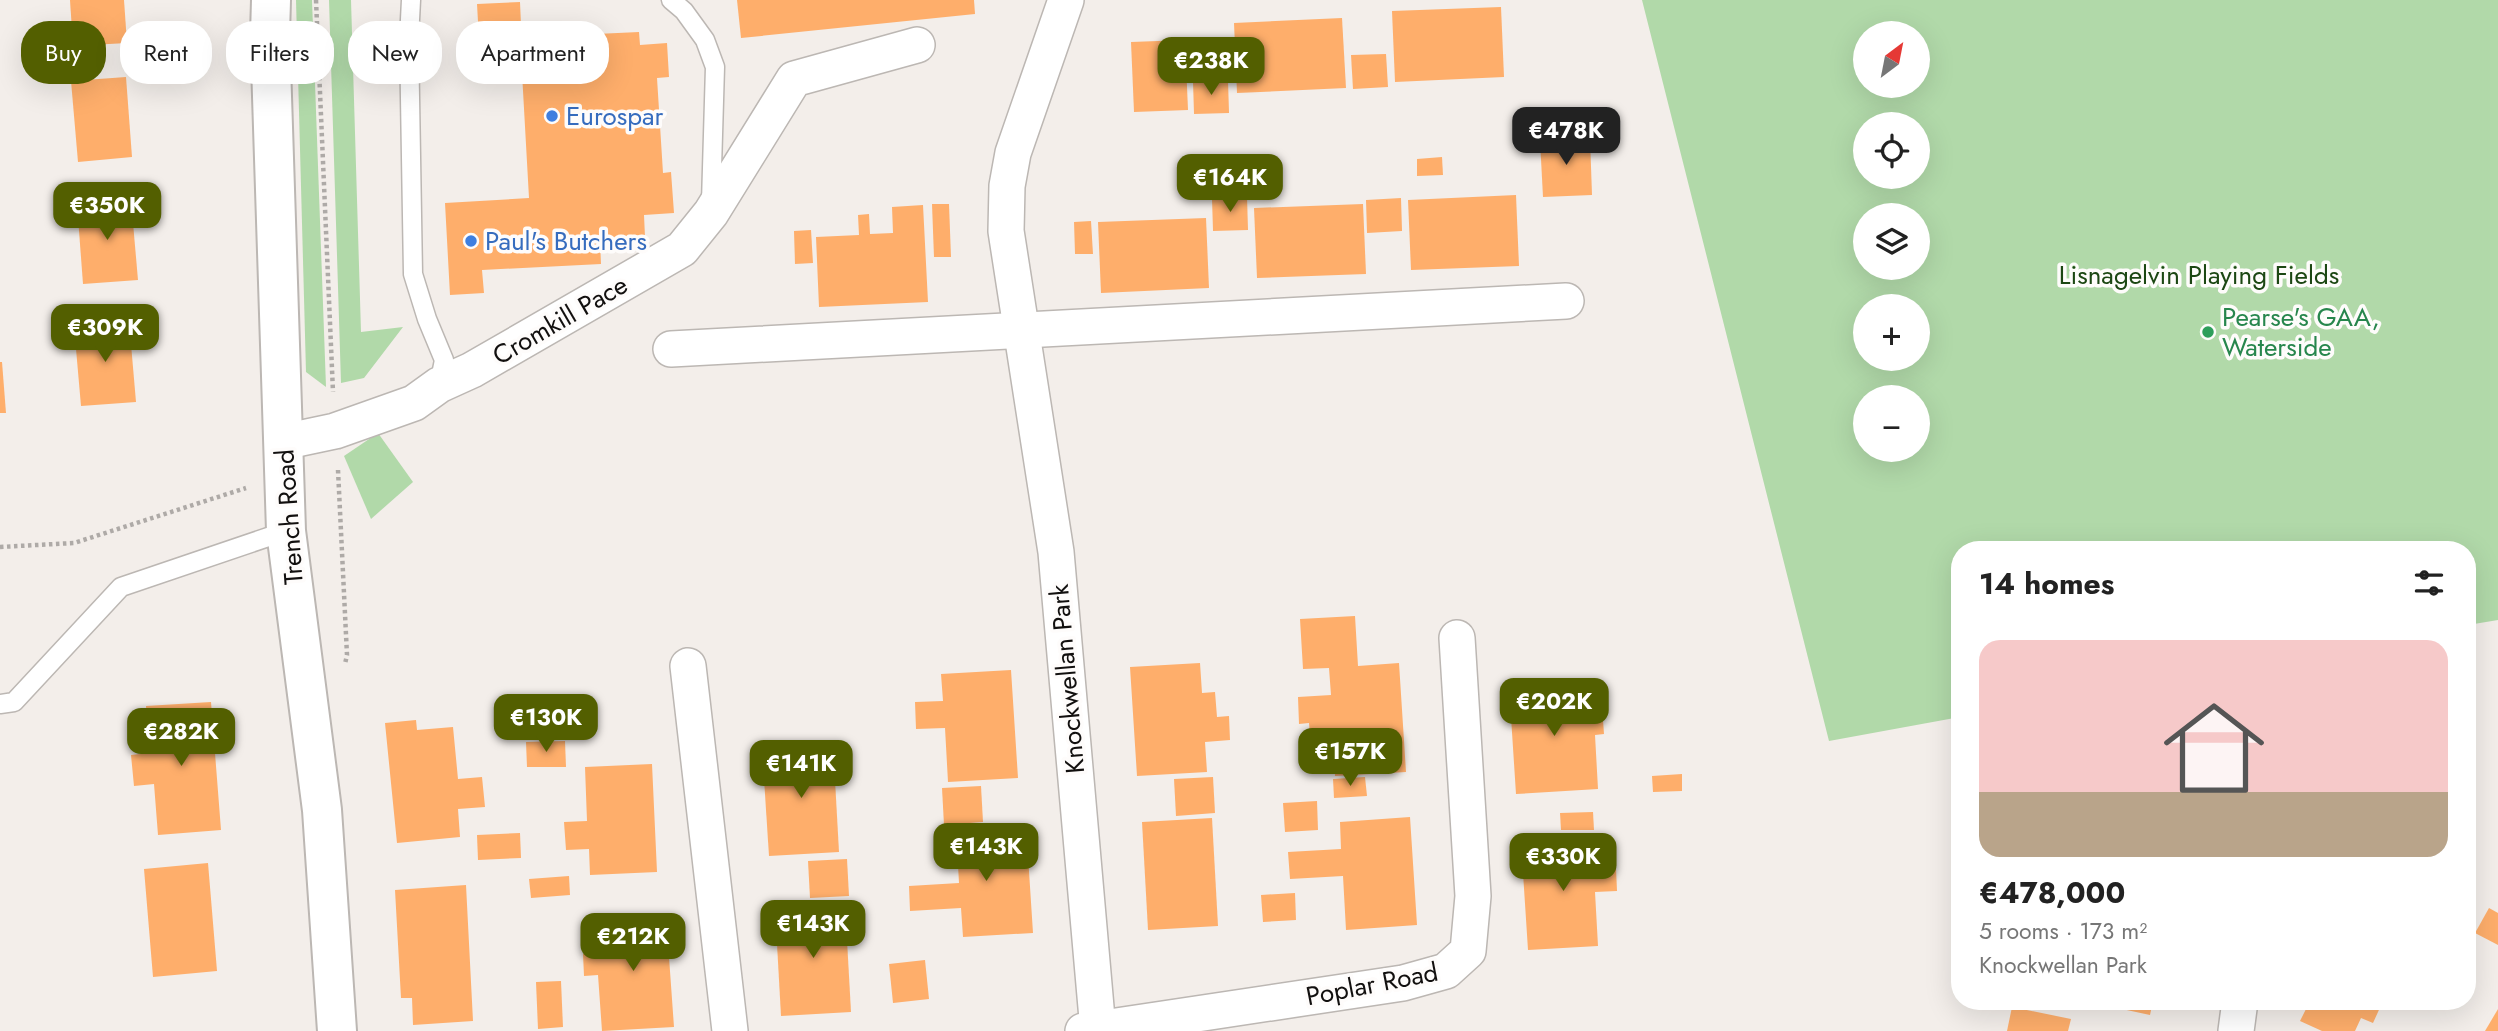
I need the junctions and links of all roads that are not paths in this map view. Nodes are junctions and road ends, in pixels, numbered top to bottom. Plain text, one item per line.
1 (271, 0) edge
2 (411, 0) edge
3 (671, 0) edge
4 (1066, 0) edge
5 (917, 45) dead end
6 (711, 213) junction
7 (1566, 301) dead end
8 (1022, 330) junction
9 (671, 349) dead end
10 (439, 385) junction
11 (283, 459) junction
12 (286, 531) junction
13 (1457, 638) dead end
14 (688, 666) dead end
15 (0, 704) edge
16 (2239, 1010) edge
17 (1091, 1030) edge
18 (337, 1031) edge
19 (730, 1031) edge
20 (2236, 1031) edge

1 - 11 street, Trench Road
2 - 10 lane
3 - 6 lane
4 - 8 street, Knockwellan Park
5 - 6 street, Cromkill Pace
6 - 10 street, Cromkill Pace
7 - 8 street
8 - 9 street
8 - 17 street, Knockwellan Park
10 - 11 street, Cromkill Pace
11 - 12 street, Trench Road
12 - 15 lane
12 - 18 street, Trench Road
13 - 17 street, Poplar Road
14 - 19 street
16 - 20 street

